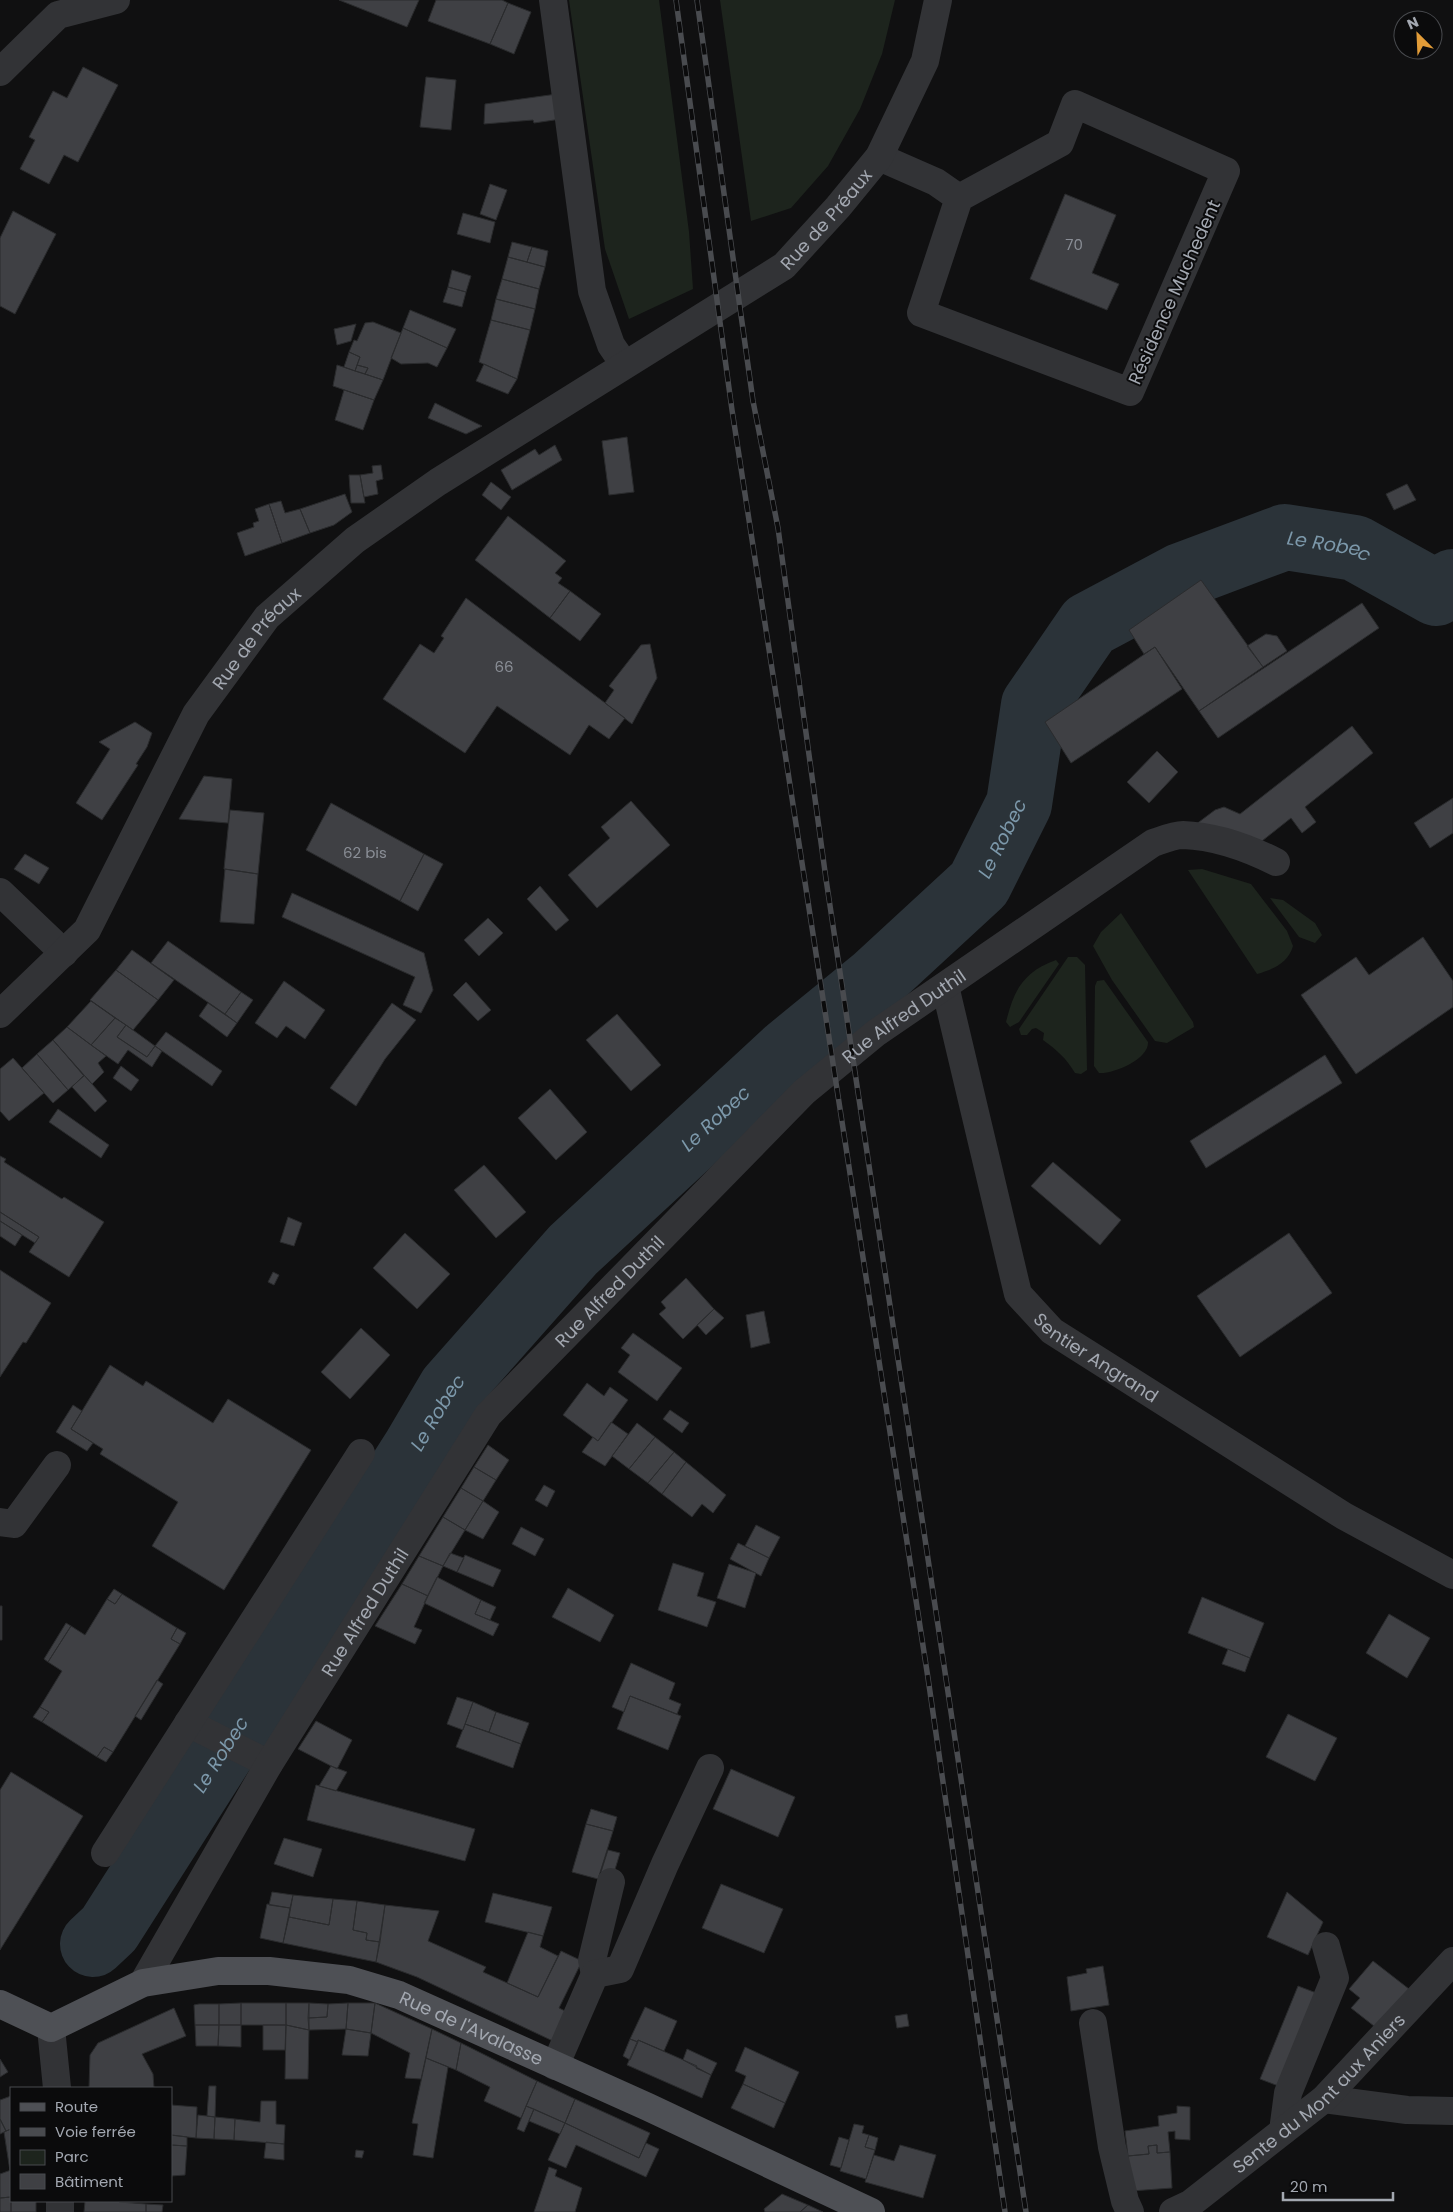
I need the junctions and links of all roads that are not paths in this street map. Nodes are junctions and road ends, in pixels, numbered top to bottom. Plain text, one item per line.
1 (116, 0) edge
2 (553, 0) edge
3 (938, 0) edge
4 (0, 72) edge
5 (879, 157) junction
6 (959, 198) junction
7 (624, 364) junction
8 (1276, 862) dead end
9 (0, 892) edge
10 (64, 953) junction
11 (946, 986) junction
12 (0, 1014) edge
13 (361, 1452) dead end
14 (57, 1465) dead end
15 (0, 1522) edge
16 (1453, 1575) edge
17 (188, 1723) junction
18 (269, 1764) junction
19 (710, 1768) dead end
20 (105, 1853) dead end
21 (611, 1882) dead end
22 (1326, 1946) dead end
23 (1453, 1962) edge
24 (594, 1974) junction
25 (143, 1983) junction
26 (0, 2004) edge
27 (1093, 2023) dead end
28 (51, 2028) junction
29 (556, 2066) junction
30 (57, 2087) edge
31 (1324, 2099) junction
32 (1453, 2111) edge
33 (1282, 2131) junction
34 (871, 2212) edge
35 (1130, 2212) edge
36 (1173, 2212) edge

1 - 4 street
2 - 7 street
3 - 5 street, Rue de Préaux
5 - 6 street
5 - 7 street, Rue de Préaux
6 - 6 street, Résidence Muchedent
7 - 10 street, Rue de Préaux
8 - 11 street, Rue Alfred Duthil
9 - 10 street
10 - 12 street, Rue de Préaux
11 - 16 street, Sentier Angrand
11 - 18 street, Rue Alfred Duthil
13 - 17 street
14 - 15 street
17 - 18 street
17 - 20 street
18 - 25 street, Rue Alfred Duthil
19 - 24 street
21 - 24 street
22 - 33 street
23 - 31 street, Sente du Mont aux Aniers
24 - 29 street
25 - 28 main road, Rue de l'Avalasse
25 - 29 main road, Rue de l'Avalasse
26 - 28 main road
27 - 35 street
28 - 30 street
29 - 34 main road, Rue de l'Avalasse
31 - 32 street
31 - 33 street, Sente du Mont aux Aniers
33 - 36 street, Sente du Mont aux Aniers

